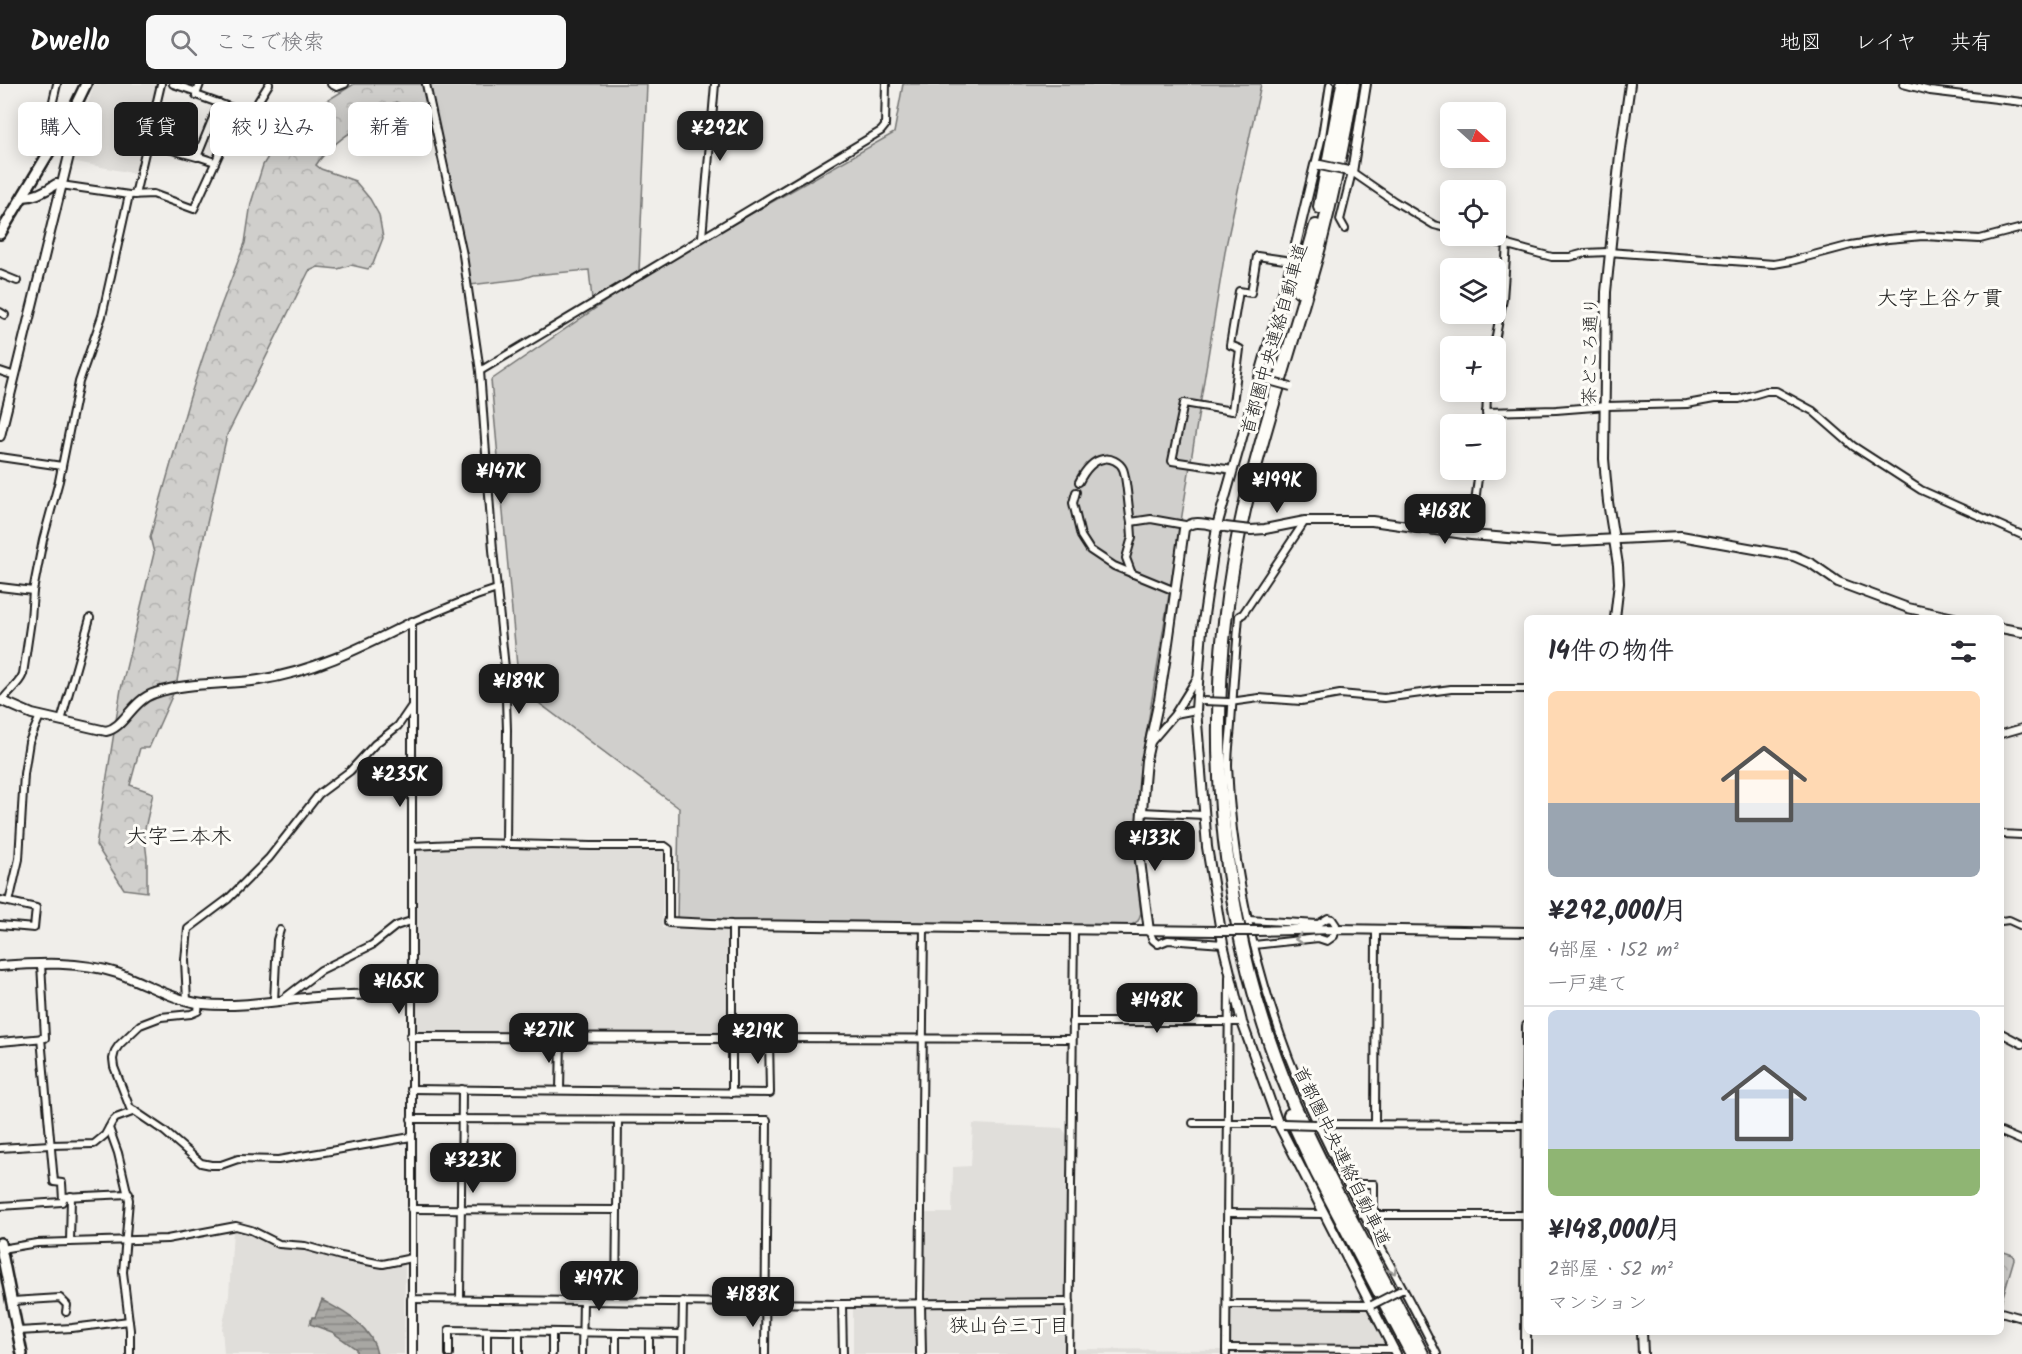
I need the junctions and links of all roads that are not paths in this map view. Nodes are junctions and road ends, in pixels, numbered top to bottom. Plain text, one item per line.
1 (86, 84) edge
2 (161, 84) edge
3 (173, 84) edge
4 (200, 84) edge
5 (270, 84) edge
6 (331, 84) edge
7 (345, 84) edge
8 (426, 84) edge
9 (715, 84) edge
10 (886, 84) edge
11 (1329, 84) edge
12 (1343, 84) edge
13 (1353, 84) edge
14 (1366, 84) edge
15 (1630, 84) edge
16 (1903, 84) edge
17 (55, 86) edge
18 (197, 92) junction
19 (52, 102) edge
20 (77, 102) edge
21 (157, 102) edge
22 (216, 102) edge
23 (258, 102) edge
24 (2022, 102) edge
25 (210, 125) edge
26 (198, 154) edge
27 (47, 156) edge
28 (69, 156) edge
29 (143, 156) edge
30 (194, 156) edge
31 (197, 156) joint
32 (218, 156) edge
33 (215, 162) junction
34 (1318, 165) junction
35 (1350, 171) junction
36 (61, 185) junction
37 (132, 195) junction
38 (23, 197) junction
39 (1440, 227) edge
40 (2022, 228) edge
41 (1345, 229) dead end
42 (0, 234) edge
43 (702, 237) junction
44 (1507, 244) joint
45 (1608, 252) junction
46 (1292, 261) junction
47 (0, 274) edge
48 (17, 281) dead end
49 (1496, 336) edge
50 (0, 371) edge
51 (480, 371) junction
52 (15, 376) junction
53 (1260, 378) junction
54 (1291, 387) dead end
55 (1486, 402) edge
56 (1603, 407) junction
57 (1486, 412) joint
58 (0, 436) edge
59 (0, 457) edge
60 (62, 466) junction
61 (1233, 470) junction
62 (1478, 480) edge
63 (1079, 482) dead end
64 (1076, 492) dead end
65 (1305, 521) junction
66 (1131, 522) junction
67 (1185, 525) junction
68 (1221, 526) junction
69 (1471, 535) junction
70 (2022, 535) edge
71 (1614, 539) junction
72 (1126, 558) junction
73 (1114, 566) junction
74 (1132, 574) junction
75 (0, 587) edge
76 (497, 589) junction
77 (33, 591) junction
78 (1175, 591) junction
79 (1615, 615) edge
80 (1940, 615) edge
81 (90, 618) dead end
82 (412, 622) junction
83 (2004, 629) edge
84 (2022, 632) edge
85 (1198, 677) junction
86 (1524, 689) edge
87 (1, 701) edge
88 (1231, 702) junction
89 (412, 704) junction
90 (1199, 704) junction
91 (1174, 715) junction
92 (40, 716) junction
93 (61, 721) junction
94 (2022, 728) edge
95 (2004, 733) edge
96 (1149, 743) junction
97 (1142, 812) junction
98 (1204, 815) junction
99 (2004, 834) edge
100 (2022, 835) edge
101 (506, 844) junction
102 (412, 846) junction
103 (0, 900) edge
104 (9, 902) junction
105 (1248, 920) junction
106 (411, 921) junction
107 (2004, 921) edge
108 (669, 922) joint
109 (0, 925) edge
110 (732, 925) junction
111 (2022, 926) edge
112 (924, 927) junction
113 (1336, 929) junction
114 (280, 930) dead end
115 (1074, 930) junction
116 (1376, 931) junction
117 (1149, 932) junction
118 (1524, 932) edge
119 (1223, 944) junction
120 (1254, 945) junction
121 (41, 963) junction
122 (0, 966) edge
123 (1229, 971) junction
124 (411, 994) junction
125 (278, 1000) junction
126 (187, 1001) junction
127 (200, 1003) junction
128 (1072, 1022) junction
129 (1229, 1022) junction
130 (1242, 1022) junction
131 (2004, 1035) edge
132 (411, 1037) junction
133 (769, 1037) junction
134 (41, 1038) junction
135 (561, 1038) junction
136 (732, 1038) junction
137 (923, 1038) junction
138 (1071, 1039) junction
139 (0, 1042) edge
140 (2022, 1044) edge
141 (411, 1089) junction
142 (462, 1089) junction
143 (560, 1090) junction
144 (732, 1092) junction
145 (135, 1111) junction
146 (411, 1119) junction
147 (462, 1119) junction
148 (618, 1120) junction
149 (1192, 1123) dead end
150 (1228, 1123) junction
151 (1280, 1124) junction
152 (1375, 1124) junction
153 (1317, 1125) junction
154 (1524, 1125) edge
155 (109, 1128) junction
156 (2004, 1133) edge
157 (411, 1137) junction
158 (2022, 1141) edge
159 (50, 1145) junction
160 (0, 1148) edge
161 (1347, 1184) junction
162 (129, 1194) junction
163 (63, 1197) junction
164 (71, 1197) junction
165 (0, 1206) edge
166 (411, 1209) junction
167 (461, 1209) junction
168 (617, 1210) junction
169 (1228, 1213) junction
170 (1323, 1214) junction
171 (1362, 1215) junction
172 (1374, 1215) junction
173 (1524, 1215) edge
174 (126, 1240) junction
175 (70, 1242) junction
176 (1, 1246) edge
177 (412, 1258) junction
178 (1403, 1289) junction
179 (412, 1299) junction
180 (460, 1299) junction
181 (583, 1300) junction
182 (12, 1301) junction
183 (616, 1301) junction
184 (683, 1301) junction
185 (765, 1302) junction
186 (1070, 1302) junction
187 (920, 1303) junction
188 (842, 1304) junction
189 (1227, 1304) junction
190 (1372, 1305) junction
191 (66, 1312) dead end
192 (2004, 1313) edge
193 (2022, 1318) edge
194 (129, 1321) junction
195 (18, 1330) junction
196 (487, 1331) junction
197 (519, 1331) junction
198 (552, 1332) junction
199 (582, 1332) junction
200 (616, 1333) junction
201 (649, 1334) junction
202 (682, 1334) junction
203 (1526, 1335) edge
204 (1642, 1335) edge
205 (1226, 1351) edge
206 (1395, 1352) edge
207 (22, 1354) edge
208 (130, 1354) edge
209 (412, 1354) edge
210 (449, 1354) edge
211 (487, 1354) edge
212 (519, 1354) edge
213 (552, 1354) edge
214 (582, 1354) edge
215 (616, 1354) edge
216 (649, 1354) edge
217 (682, 1354) edge
218 (765, 1354) edge
219 (843, 1354) edge
220 (921, 1354) edge
221 (1070, 1354) edge
222 (1412, 1354) edge
223 (1422, 1354) edge
224 (1437, 1354) edge
225 (1526, 1354) edge
226 (1643, 1354) edge

1 - 20 main road
2 - 21 street
3 - 18 street
4 - 18 street
5 - 23 street
6 - 7 street
8 - 51 street
9 - 43 street
10 - 43 street
11 - 34 street
12 - 222 highway, 首都圏中央連絡自動車道
13 - 223 highway, 首都圏中央連絡自動車道
14 - 35 street
15 - 45 street, 茶どころ通り
16 - 24 street
17 - 19 street
18 - 22 street
25 - 26 street
27 - 38 main road
28 - 36 street
29 - 37 street
30 - 31 street
31 - 33 street
32 - 33 street
33 - 37 street
34 - 35 street, bridge
34 - 46 street
35 - 39 street
35 - 41 street
36 - 37 street
36 - 38 street
36 - 52 street
37 - 60 street
38 - 42 main road
40 - 45 street
43 - 51 street
44 - 45 street
44 - 49 street
45 - 56 street, 茶どころ通り
46 - 53 street
46 - 61 street
47 - 48 street
50 - 52 street
51 - 76 street
52 - 58 street
53 - 54 street, bridge
53 - 61 street
55 - 57 street
56 - 57 street
56 - 70 street
56 - 71 street, 茶どころ通り
59 - 60 street
60 - 77 street
61 - 68 street
62 - 69 street
63 - 66 street
64 - 73 street
65 - 68 street, bridge
65 - 69 street
65 - 88 street
66 - 67 street
66 - 72 street
67 - 68 street
67 - 78 street
68 - 85 street
69 - 71 street
71 - 79 street, 茶どころ通り
71 - 80 street
72 - 73 street
72 - 74 street
73 - 74 street
74 - 78 street
75 - 77 street
76 - 82 street
76 - 101 street
77 - 87 street
78 - 96 street
81 - 93 street
82 - 89 street
82 - 93 street
83 - 84 street
85 - 90 street
85 - 91 street
86 - 88 street
87 - 92 street
88 - 90 street, bridge
88 - 105 street
89 - 102 street
89 - 126 street
90 - 91 street
90 - 98 street
91 - 96 street
92 - 93 street
92 - 104 street
94 - 95 street
96 - 97 street
97 - 98 street
97 - 117 street
98 - 119 street
99 - 100 street
101 - 102 street
101 - 108 street
102 - 106 street
103 - 104 street
104 - 109 street
105 - 113 street
105 - 120 street
106 - 124 street
106 - 125 street
107 - 111 street
108 - 110 street
110 - 112 street
110 - 136 street
112 - 115 street
112 - 137 street
113 - 116 street
113 - 117 street, bridge
113 -> 120 street
114 - 125 street
115 - 117 street
115 - 128 street
116 - 118 street
116 - 152 street
117 - 119 street
119 - 123 street
120 - 153 street
121 - 122 street
121 - 126 street
121 - 134 street
123 - 129 street
123 - 130 street
124 - 125 street
124 - 132 street
125 - 127 street
126 - 127 street
127 - 145 street
128 - 129 street
128 - 138 street
129 - 130 street
129 - 150 street
130 - 151 street
131 - 140 street
132 - 135 street
132 - 141 street
133 - 136 street
133 - 137 street
133 - 144 street
134 - 139 street
134 - 159 street
135 - 136 street
135 - 143 street
136 - 144 street
137 - 138 street
137 - 187 street
138 - 186 street
141 - 142 street
141 - 146 street
142 - 143 street
142 - 147 street
143 - 144 street
145 - 155 street
145 - 157 street
146 - 147 street
146 - 157 street
147 - 148 street
147 - 167 street
148 - 168 street
148 - 185 street
149 - 150 street
150 - 151 street
150 - 169 street
151 - 153 street, bridge
151 - 170 street
152 - 153 street
152 - 154 street
153 - 161 street
155 - 159 street
155 - 162 street
156 - 158 street
157 - 166 street
159 - 160 street
159 - 163 street
161 - 171 street
161 - 172 street
162 - 164 street
162 - 174 street
163 - 164 street
163 - 165 street
164 - 175 street
166 - 167 street
166 - 177 street
167 - 168 street
167 - 180 street
168 - 183 street
169 - 170 street
169 - 189 street
170 - 190 street
171 - 172 street
171 -> 178 street
172 - 173 street
174 - 175 street
174 - 177 street
174 - 194 street
175 - 176 street
176 - 182 main road
177 - 179 street
178 - 190 street, bridge
178 - 224 street
179 - 180 street
179 - 209 street
180 - 181 street
181 - 183 street
181 - 199 street
182 - 191 street
182 - 195 main road
183 - 184 street
184 - 185 street
184 - 202 street
185 - 188 street
185 - 218 street
186 - 187 street
186 - 221 street
187 - 188 street
187 - 220 street
188 - 219 street
189 - 190 street
189 - 205 street
190 - 206 street
192 - 193 street
194 - 195 street
194 - 208 street
195 - 207 main road
196 - 197 street
196 - 210 street
196 - 211 street
197 - 198 street
197 - 212 street
198 - 199 street
198 - 213 street
199 - 200 street
199 - 214 street
200 - 201 street
200 - 215 street
201 - 202 street
201 - 216 street
202 - 217 street
203 - 225 street
204 - 226 street
205 - 206 street

